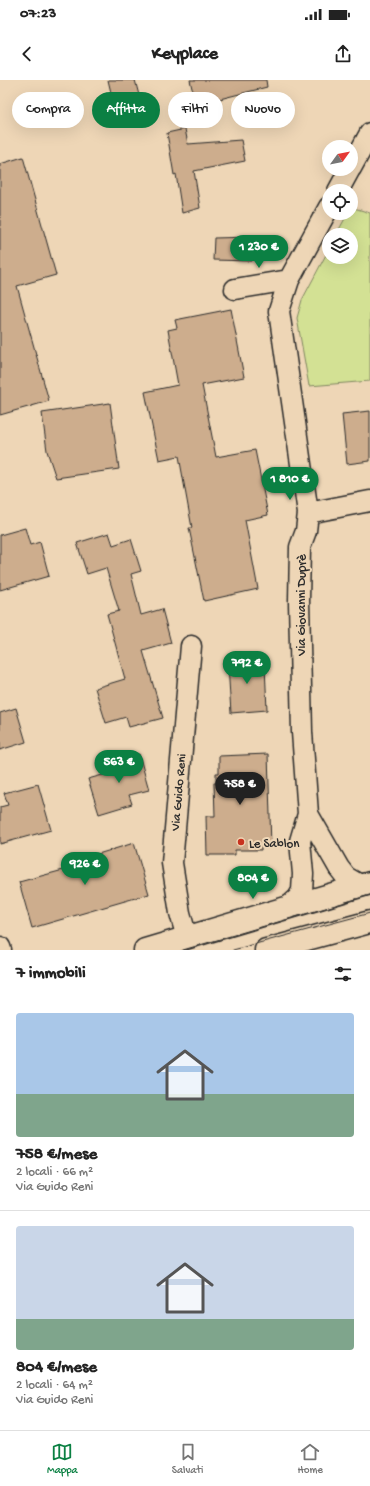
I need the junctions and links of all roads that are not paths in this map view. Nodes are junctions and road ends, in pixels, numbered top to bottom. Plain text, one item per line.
1 (370, 134) edge
2 (358, 155) edge
3 (322, 219) edge
4 (288, 280) junction
5 (235, 289) dead end
6 (370, 501) edge
7 (308, 513) junction
8 (191, 646) dead end
9 (308, 814) junction
10 (367, 883) edge
11 (288, 906) junction
12 (370, 922) edge
13 (187, 938) junction
14 (295, 946) edge
15 (146, 950) edge
16 (266, 950) edge

1 - 2 street
3 - 4 street, Via Giovanni Duprè
4 - 5 street
4 - 7 street, Via Giovanni Duprè
6 - 7 street
7 - 9 street, Via Giovanni Duprè
8 - 13 street, Via Guido Reni
9 - 10 street, Via Giovanni Duprè
9 - 11 street, Via Giovanni Duprè
10 - 11 street
11 - 13 street
12 - 14 street
13 - 15 street
14 - 16 street

